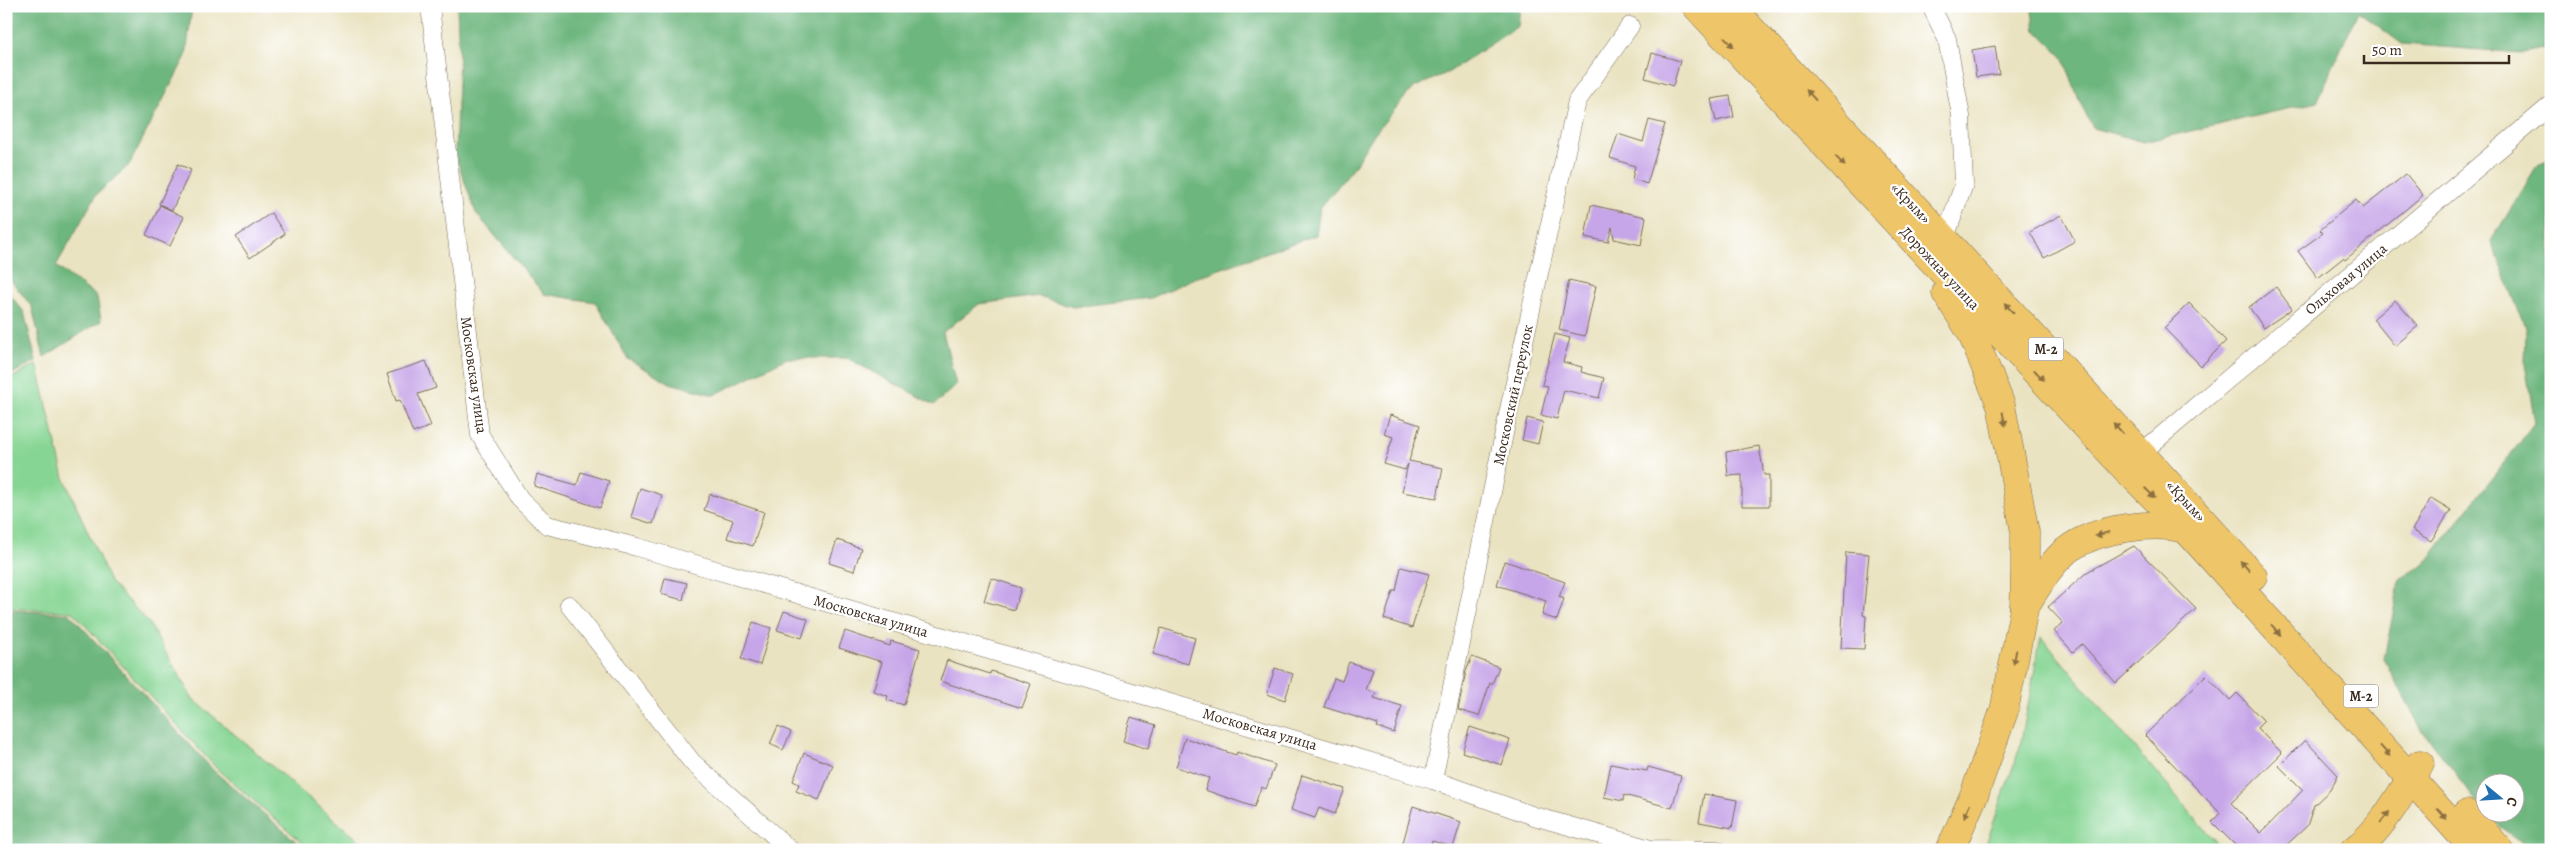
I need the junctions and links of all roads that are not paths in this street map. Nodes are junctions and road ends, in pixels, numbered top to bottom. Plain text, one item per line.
1 (430, 6) edge
2 (1696, 6) edge
3 (1730, 6) edge
4 (1931, 6) edge
5 (1630, 26) dead end
6 (2551, 105) edge
7 (1887, 210) junction
8 (1945, 238) junction
9 (2141, 454) junction
10 (2185, 528) junction
11 (2223, 541) junction
12 (569, 605) dead end
13 (2024, 609) junction
14 (2416, 771) junction
15 (1433, 780) junction
16 (790, 850) edge
17 (1718, 850) edge
18 (1950, 850) edge
19 (2354, 850) edge
20 (2475, 850) edge
21 (2500, 850) edge

1 - 15 street, Московская улица
2 -> 7 main road, Дорожная улица / М-2
8 -> 3 main road, «Крым» / М-2
4 - 8 street
5 - 15 street, Московский переулок
6 - 9 street, Ольховая улица
7 -> 10 main road, Дорожная улица / М-2
7 -> 13 main road
9 -> 8 main road, «Крым» / М-2
9 - 11 main road, «Крым» / М-2
10 - 11 main road
10 -> 13 main road
10 -> 14 main road, «Крым» / М-2
14 -> 11 main road, «Крым» / М-2
12 - 16 street
13 -> 18 main road
19 -> 14 main road
14 -> 20 main road, «Крым» / М-2
14 - 21 main road, «Крым» / М-2
15 - 17 street, Московская улица

